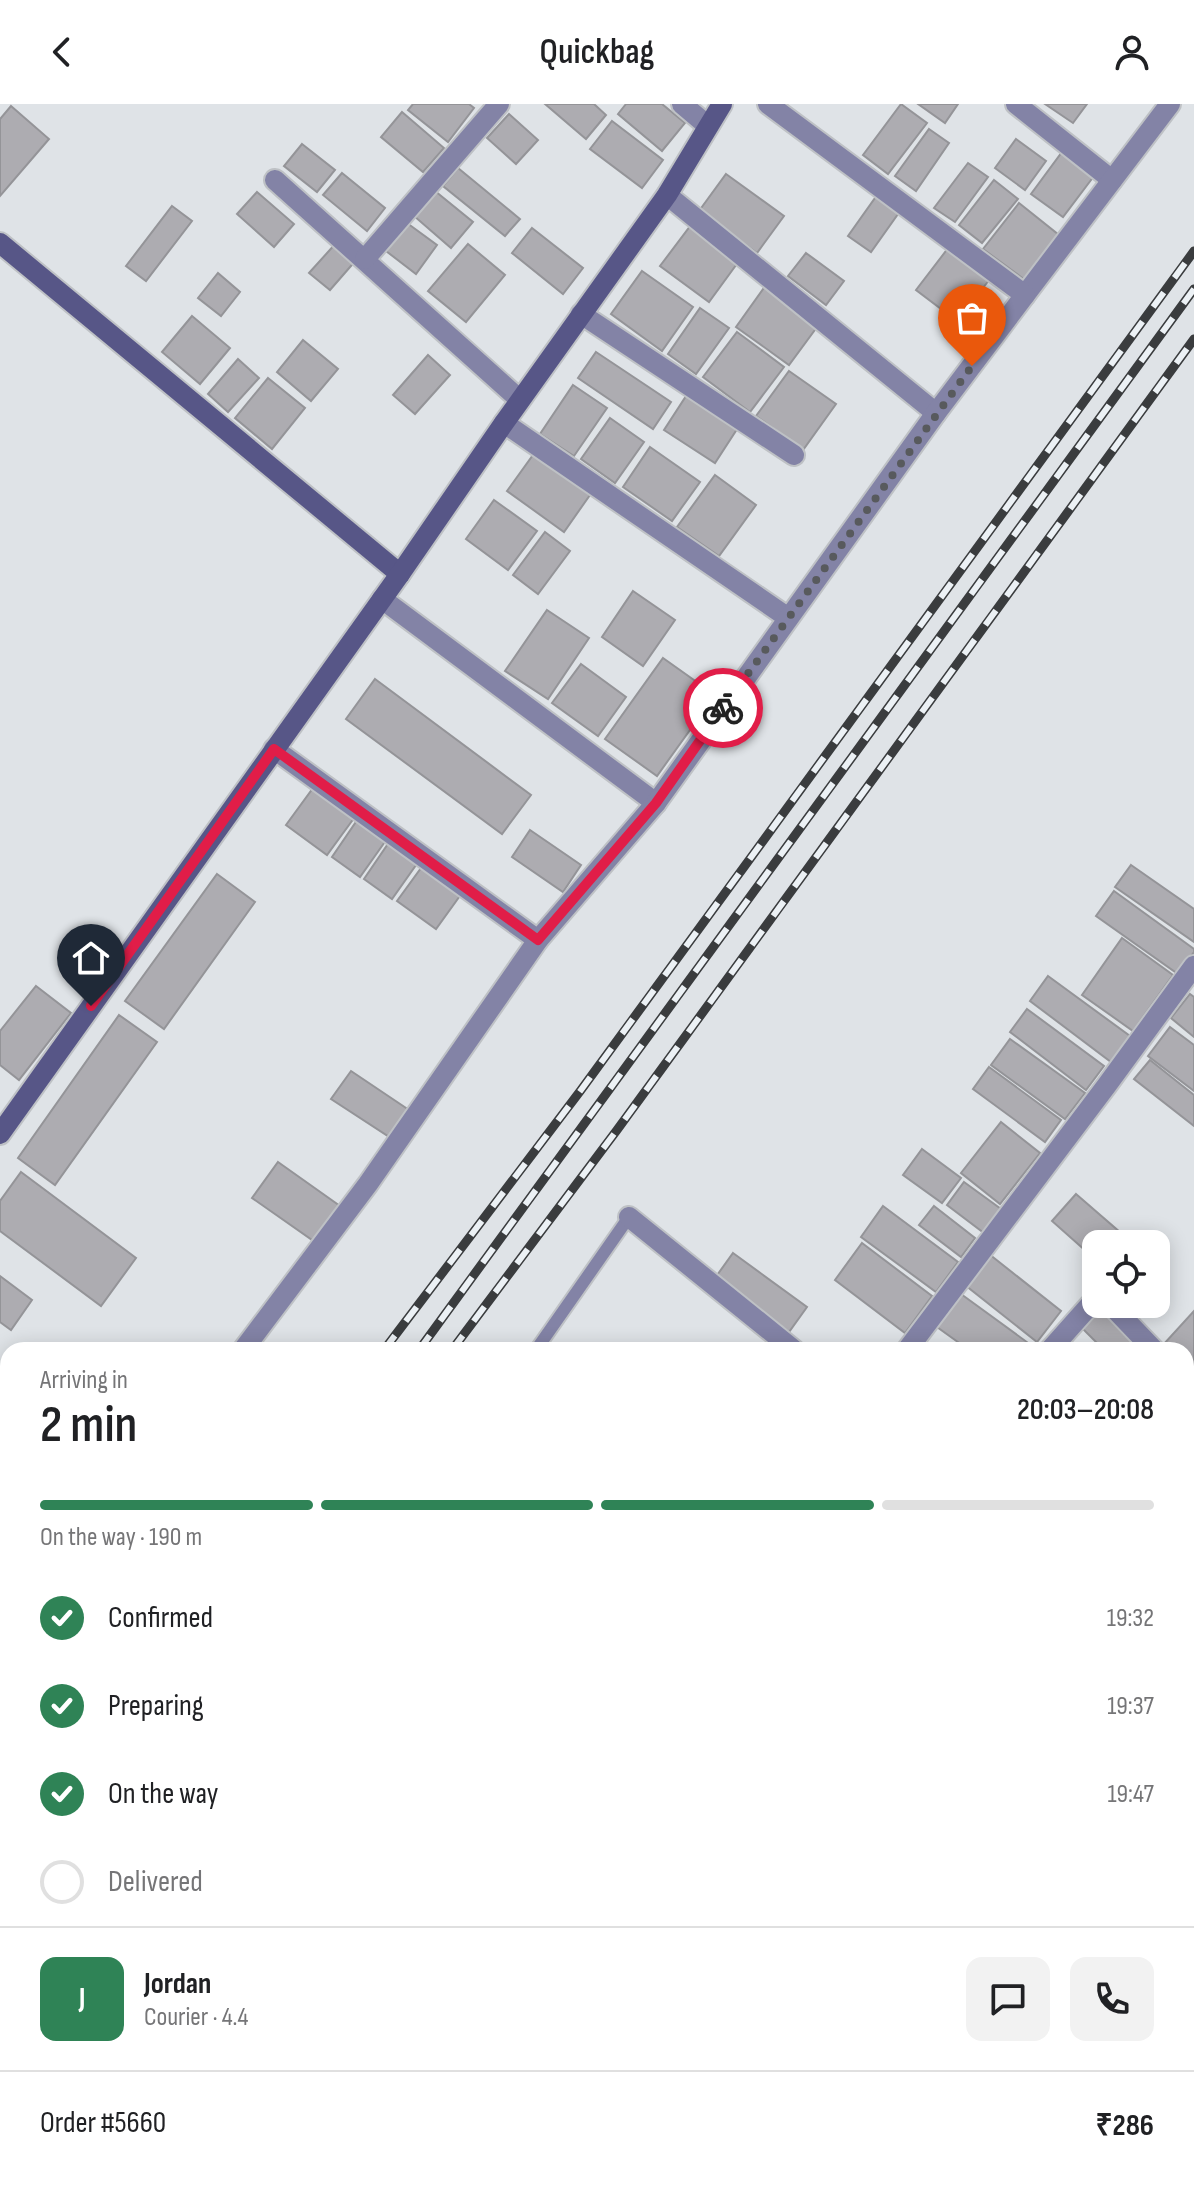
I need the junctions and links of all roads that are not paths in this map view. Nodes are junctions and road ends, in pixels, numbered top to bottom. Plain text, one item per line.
1 (682, 104) edge
2 (722, 104) edge
3 (768, 104) edge
4 (1016, 104) edge
5 (1170, 104) edge
6 (491, 107) edge
7 (708, 126) junction
8 (275, 180) dead end
9 (1112, 180) junction
10 (667, 195) junction
11 (0, 243) edge
12 (365, 259) junction
13 (1025, 295) junction
14 (581, 314) junction
15 (520, 400) junction
16 (936, 413) junction
17 (504, 423) junction
18 (794, 455) dead end
19 (400, 574) junction
20 (382, 599) junction
21 (787, 617) junction
22 (274, 749) junction
23 (656, 803) junction
24 (538, 940) junction
25 (1194, 966) edge
26 (0, 1134) edge
27 (629, 1217) joint
28 (1082, 1314) edge
29 (1123, 1318) edge
30 (249, 1342) edge
31 (542, 1342) edge
32 (784, 1342) edge
33 (913, 1342) edge
34 (1057, 1342) edge
35 (1146, 1342) edge

1 - 7 street
2 - 7 street
3 - 13 street
4 - 9 street
5 - 9 street
6 - 12 street
7 - 10 street
8 - 12 street
9 - 13 street
10 - 14 street
10 - 16 street
11 - 19 street
12 - 15 street
13 - 16 street
14 - 15 street
14 - 18 street
15 - 17 street
16 - 21 street
17 - 19 street
17 - 21 street
19 - 20 street
20 - 22 street
20 - 23 street
21 - 23 street
22 - 24 street
22 - 26 street
23 - 24 street
24 - 30 street
25 - 33 street
27 - 31 lane
27 - 32 street
28 - 34 street
29 - 35 street

